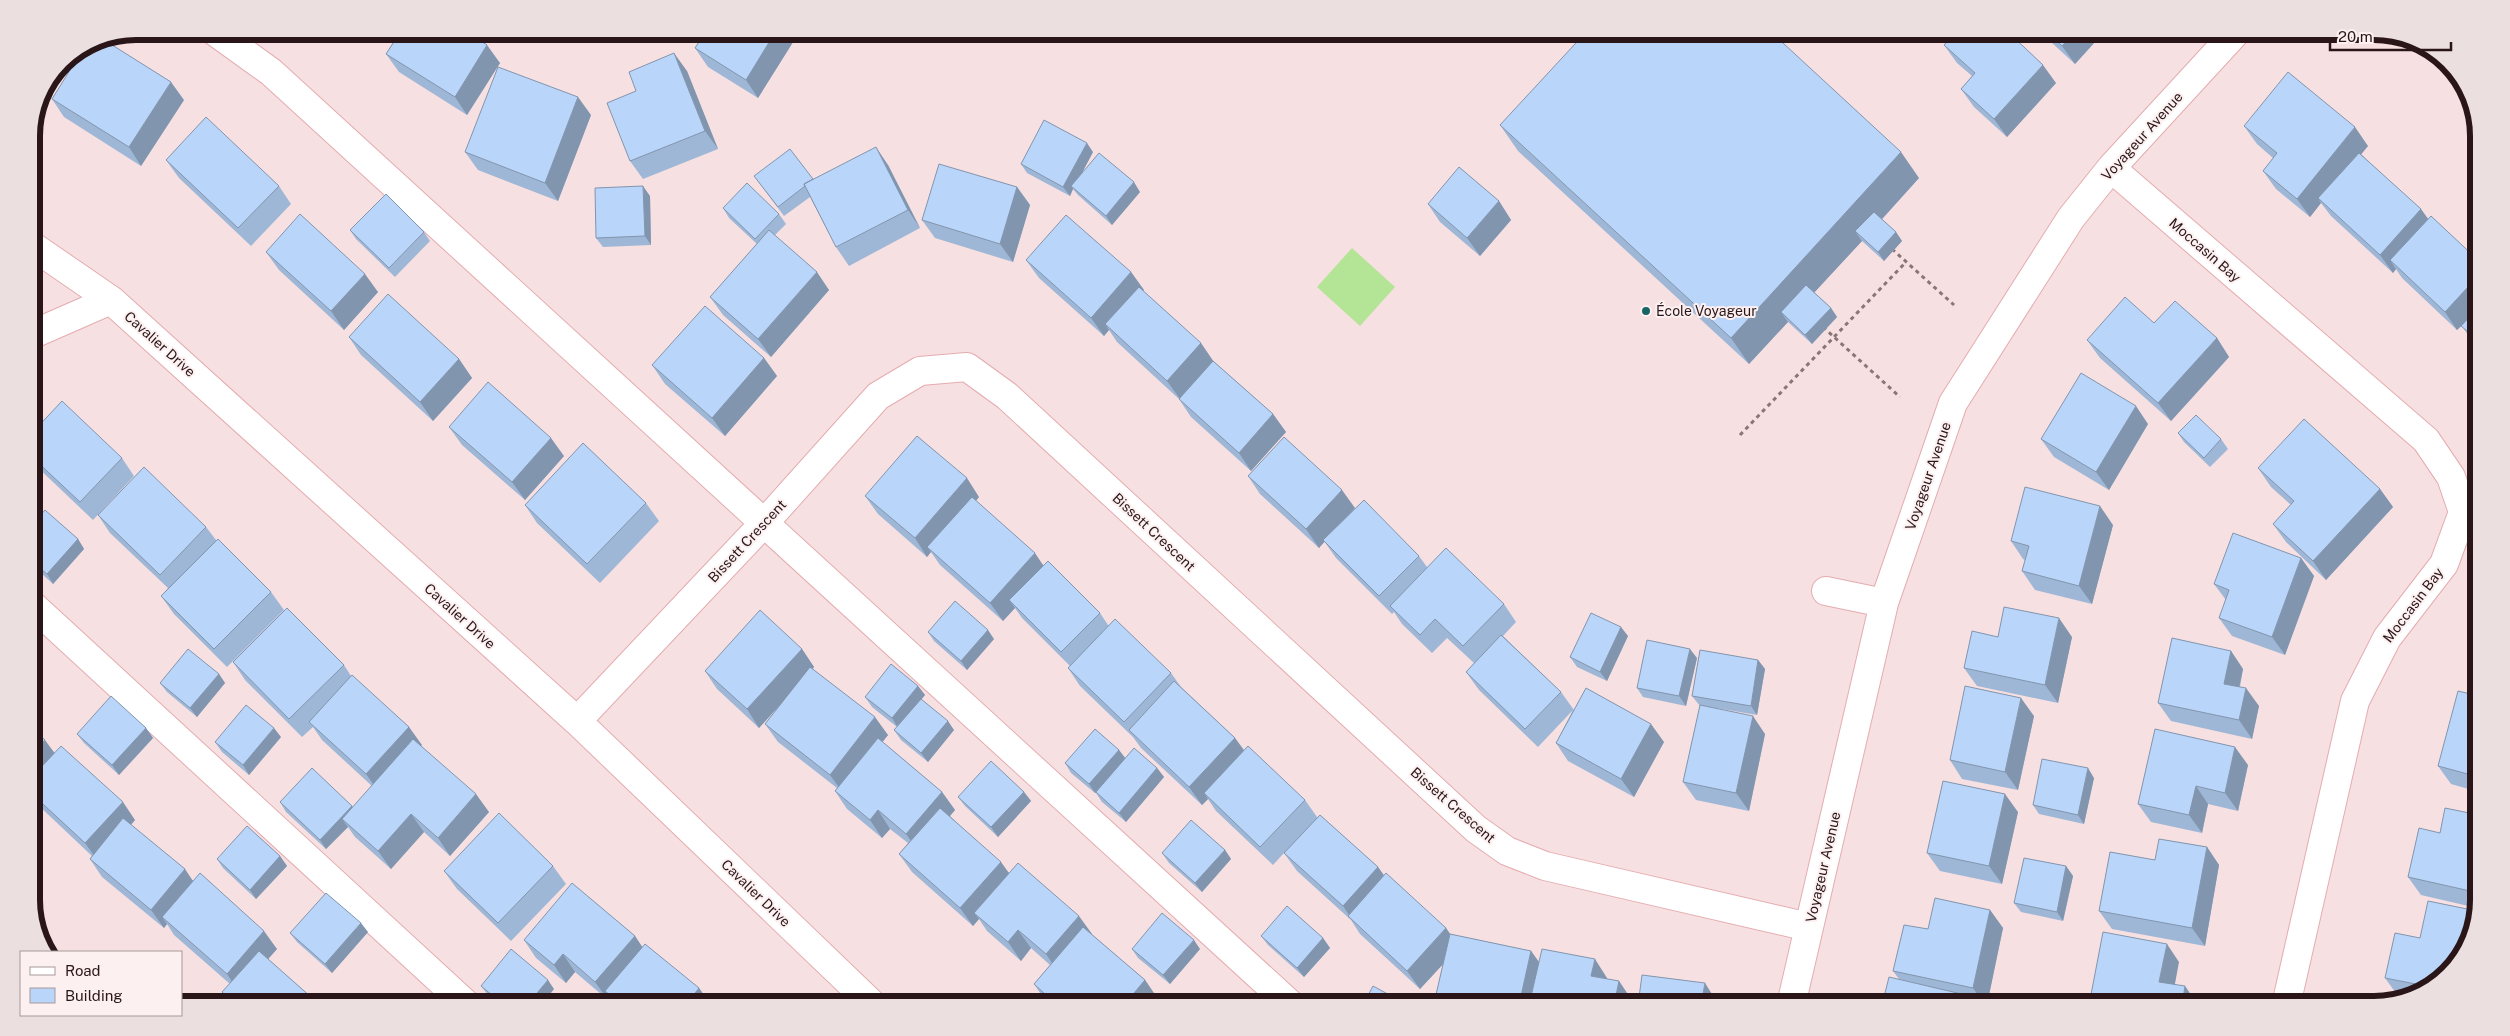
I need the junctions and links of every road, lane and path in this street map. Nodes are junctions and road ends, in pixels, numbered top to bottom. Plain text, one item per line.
1 (227, 40) edge
2 (2229, 40) edge
3 (2111, 168) junction
4 (1888, 246) edge
5 (40, 251) edge
6 (1906, 262) junction
7 (111, 300) junction
8 (1954, 305) dead end
9 (1820, 325) edge
10 (40, 331) edge
11 (1833, 337) junction
12 (1900, 397) dead end
13 (1740, 435) dead end
14 (765, 522) junction
15 (1826, 591) dead end
16 (1884, 603) junction
17 (40, 611) edge
18 (577, 721) junction
19 (1809, 927) junction
20 (457, 996) edge
21 (864, 996) edge
22 (1281, 996) edge
23 (1794, 996) edge
24 (2288, 996) edge

1 - 14 street
2 - 3 street, Voyageur Avenue
3 - 16 street, Voyageur Avenue
3 - 24 street, Moccasin Bay
4 - 6 path
5 - 7 street, Cavalier Drive
6 - 8 path
6 - 11 path
7 - 10 street
7 - 18 street, Cavalier Drive
9 - 11 path
11 - 12 path
11 - 13 path
14 - 18 street, Bissett Crescent
14 - 19 street, Bissett Crescent
14 - 22 street
15 - 16 street
16 - 19 street, Voyageur Avenue
17 - 20 street
18 - 21 street, Cavalier Drive
19 - 23 street, Voyageur Avenue

